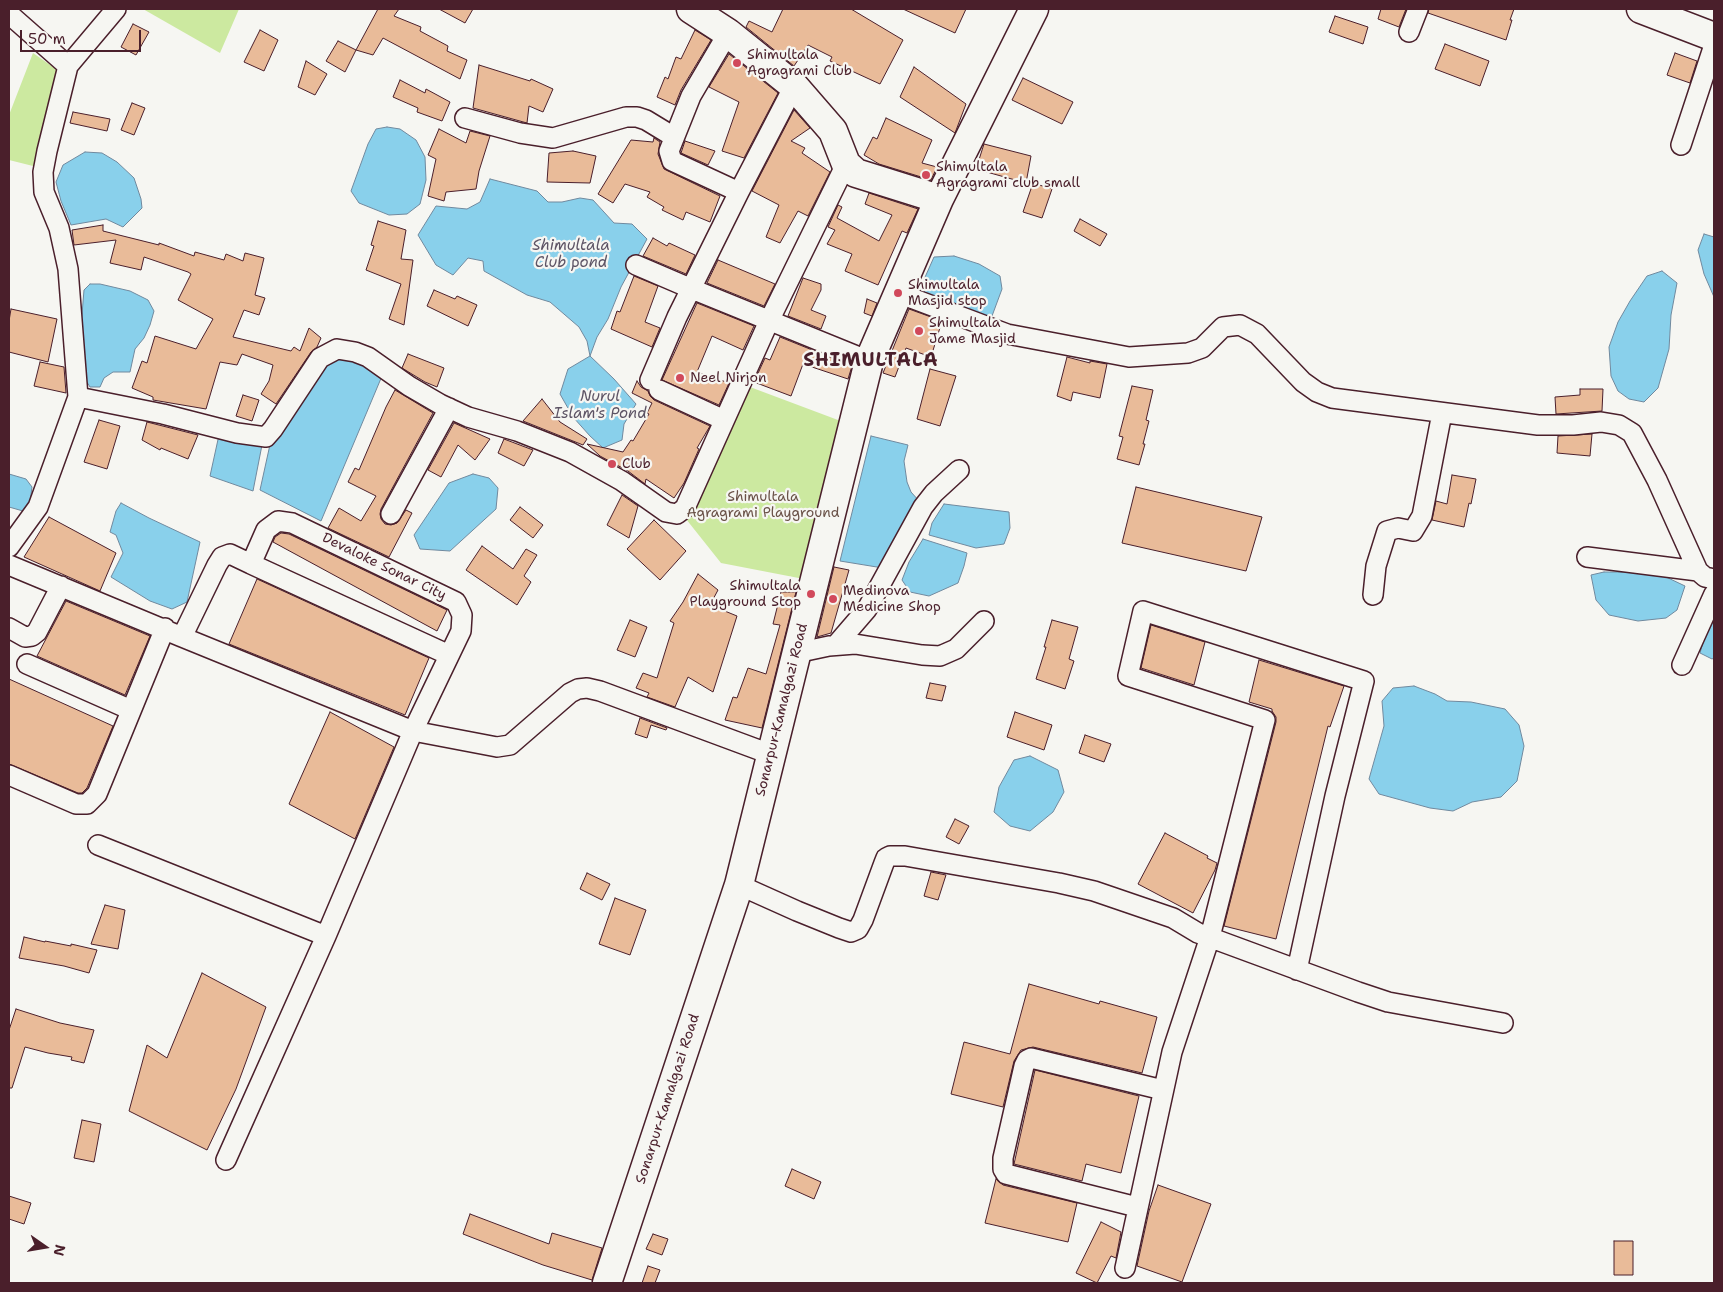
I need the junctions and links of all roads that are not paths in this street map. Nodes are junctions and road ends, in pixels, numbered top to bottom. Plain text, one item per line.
1 (116, 9) edge
2 (691, 9) edge
3 (1034, 9) edge
4 (1418, 9) edge
5 (1641, 9) edge
6 (9, 14) edge
7 (1409, 32) dead end
8 (728, 33) junction
9 (1714, 37) edge
10 (1714, 45) edge
11 (68, 66) junction
12 (794, 86) junction
13 (465, 118) dead end
14 (674, 137) junction
15 (1681, 145) dead end
16 (846, 164) junction
17 (739, 192) junction
18 (939, 199) junction
19 (636, 264) dead end
20 (692, 289) junction
21 (898, 293) junction
22 (769, 321) junction
23 (869, 361) junction
24 (78, 397) junction
25 (449, 408) junction
26 (1442, 412) junction
27 (724, 420) junction
28 (958, 470) dead end
29 (391, 514) dead end
30 (9, 547) edge
31 (1587, 558) dead end
32 (251, 564) junction
33 (15, 567) edge
34 (1706, 575) edge
35 (62, 586) junction
36 (1714, 594) edge
37 (1373, 595) dead end
38 (984, 621) dead end
39 (9, 628) edge
40 (165, 628) junction
41 (182, 637) junction
42 (836, 645) junction
43 (796, 653) junction
44 (449, 655) junction
45 (27, 664) dead end
46 (1682, 666) dead end
47 (131, 710) junction
48 (413, 731) junction
49 (771, 752) junction
50 (9, 775) edge
51 (98, 845) dead end
52 (739, 885) junction
53 (326, 936) junction
54 (1210, 937) junction
55 (1297, 970) junction
56 (1503, 1023) dead end
57 (1163, 1090) junction
58 (226, 1160) dead end
59 (1138, 1207) junction
60 (1125, 1268) dead end
61 (607, 1283) edge

1 - 11 street
2 - 8 main road
3 - 18 main road, Sonarpur-Kamalgazi Road
4 - 7 street
5 - 9 main road
6 - 11 street
8 - 12 main road
8 - 14 street
10 - 15 street
11 - 24 street
12 - 16 main road
12 - 17 street
13 - 14 street
14 - 17 street
16 - 18 main road
16 - 22 street
17 - 20 street
18 - 21 main road, Sonarpur-Kamalgazi Road
19 - 20 street
20 - 22 street
20 - 27 street
21 - 23 main road, Sonarpur-Kamalgazi Road
21 - 26 street
22 - 23 street
22 - 27 street
23 - 43 main road, Sonarpur-Kamalgazi Road
24 - 25 street
24 - 30 street
25 - 27 street
25 - 29 street
26 - 34 street
26 - 37 street
28 - 42 street
31 - 34 street
32 - 41 street
32 - 44 street
32 - 44 street, Devaloke Sonar City
33 - 35 street
35 - 39 street
35 - 40 street
36 - 46 street
38 - 42 street
40 - 41 street
40 - 47 street
41 - 48 street
42 - 43 street
43 - 49 main road, Sonarpur-Kamalgazi Road
44 - 48 street, Devaloke Sonar City
45 - 47 street
47 - 50 street
48 - 49 street
48 - 53 street, Devaloke Sonar City
49 - 52 main road, Sonarpur-Kamalgazi Road
51 - 53 street
52 - 54 street
52 - 61 main road, Sonarpur-Kamalgazi Road
53 - 58 street, Devaloke Sonar City
54 - 55 street
54 - 55 street
54 - 57 street
55 - 56 street
57 - 59 street
57 - 59 street
59 - 60 street

